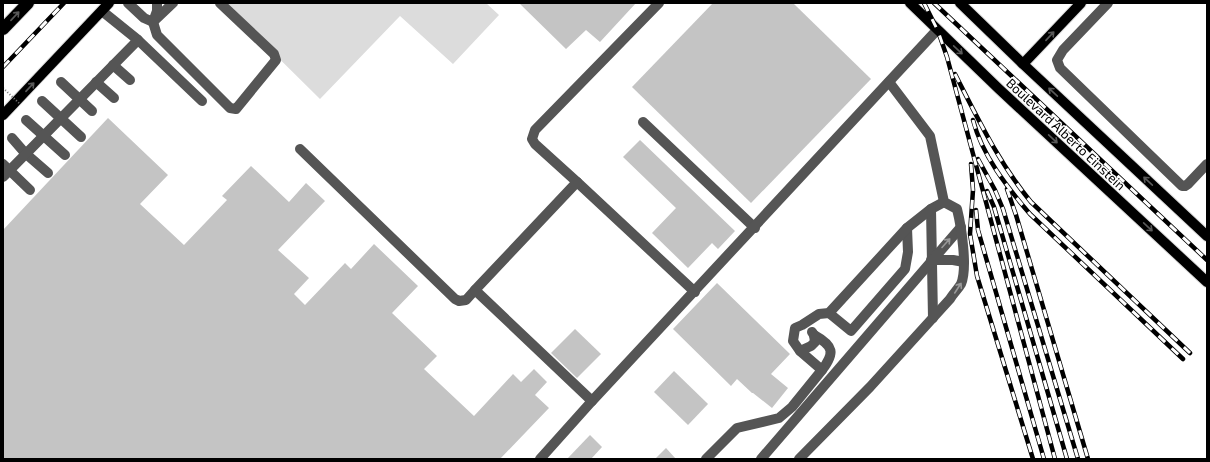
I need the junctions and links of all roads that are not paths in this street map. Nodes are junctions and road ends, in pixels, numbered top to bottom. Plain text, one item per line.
1 (28, 3) edge
2 (109, 3) edge
3 (128, 3) edge
4 (157, 3) edge
5 (173, 3) edge
6 (220, 3) edge
7 (659, 3) edge
8 (910, 3) edge
9 (960, 3) edge
10 (1081, 3) edge
11 (1108, 3) edge
12 (102, 11) junction
13 (153, 22) junction
14 (3, 29) edge
15 (937, 30) junction
16 (138, 40) junction
17 (1023, 64) junction
18 (113, 65) junction
19 (130, 80) dead end
20 (61, 82) dead end
21 (96, 82) junction
22 (889, 82) junction
23 (114, 98) dead end
24 (79, 99) junction
25 (42, 101) dead end
26 (202, 101) dead end
27 (92, 111) dead end
28 (3, 115) edge
29 (60, 118) junction
30 (26, 120) dead end
31 (643, 122) dead end
32 (43, 135) junction
33 (12, 138) dead end
34 (81, 138) dead end
35 (300, 149) dead end
36 (25, 153) junction
37 (64, 155) dead end
38 (1207, 164) edge
39 (5, 170) edge
40 (48, 173) dead end
41 (577, 182) junction
42 (30, 190) dead end
43 (944, 202) junction
44 (931, 209) junction
45 (961, 227) junction
46 (755, 228) junction
47 (907, 228) junction
48 (1207, 236) edge
49 (931, 260) junction
50 (964, 262) junction
51 (1207, 282) edge
52 (475, 290) junction
53 (695, 292) junction
54 (829, 313) junction
55 (933, 318) junction
56 (802, 325) junction
57 (851, 331) junction
58 (814, 335) junction
59 (862, 342) junction
60 (800, 351) junction
61 (822, 370) junction
62 (592, 401) junction
63 (709, 458) edge
64 (540, 459) edge
65 (761, 459) edge
66 (798, 459) edge

14 -> 1 highway
2 - 12 main road
3 - 13 lane
4 - 13 lane
5 - 13 lane
6 - 13 lane
7 - 41 lane
8 - 15 main road, Boulevard Alberto Einstein
9 - 17 main road, Boulevard Alberto Einstein
17 -> 10 main road
11 - 38 lane
12 - 16 lane
28 -> 12 main road
15 - 22 lane
15 -> 51 main road, Boulevard Alberto Einstein
16 - 18 lane
16 - 26 lane
48 -> 17 main road, Boulevard Alberto Einstein
18 - 19 lane
18 - 21 lane
20 - 24 lane
21 - 23 lane
21 - 24 lane
22 - 43 lane
22 - 46 lane
24 - 27 lane
24 - 29 lane
25 - 29 lane
29 - 32 lane
29 - 34 lane
30 - 32 lane
31 - 46 lane
32 - 36 lane
32 - 37 lane
33 - 36 lane
35 - 52 lane
36 - 39 lane
36 - 40 lane
39 - 42 lane
41 - 52 lane
41 - 53 lane
43 - 44 lane
43 - 45 lane
44 - 47 lane
44 - 49 lane
49 -> 45 lane
45 - 50 lane
46 - 53 lane
47 - 54 lane
47 - 57 lane
49 - 50 lane
49 - 55 lane
49 - 59 lane
55 -> 50 lane
52 - 62 lane
53 - 62 lane
54 - 56 lane
54 - 57 lane
55 - 66 lane
56 - 58 lane
56 - 60 lane
57 - 59 lane
58 - 60 lane
58 - 61 lane
59 - 65 lane
60 - 61 lane
61 - 63 lane
62 - 64 lane

